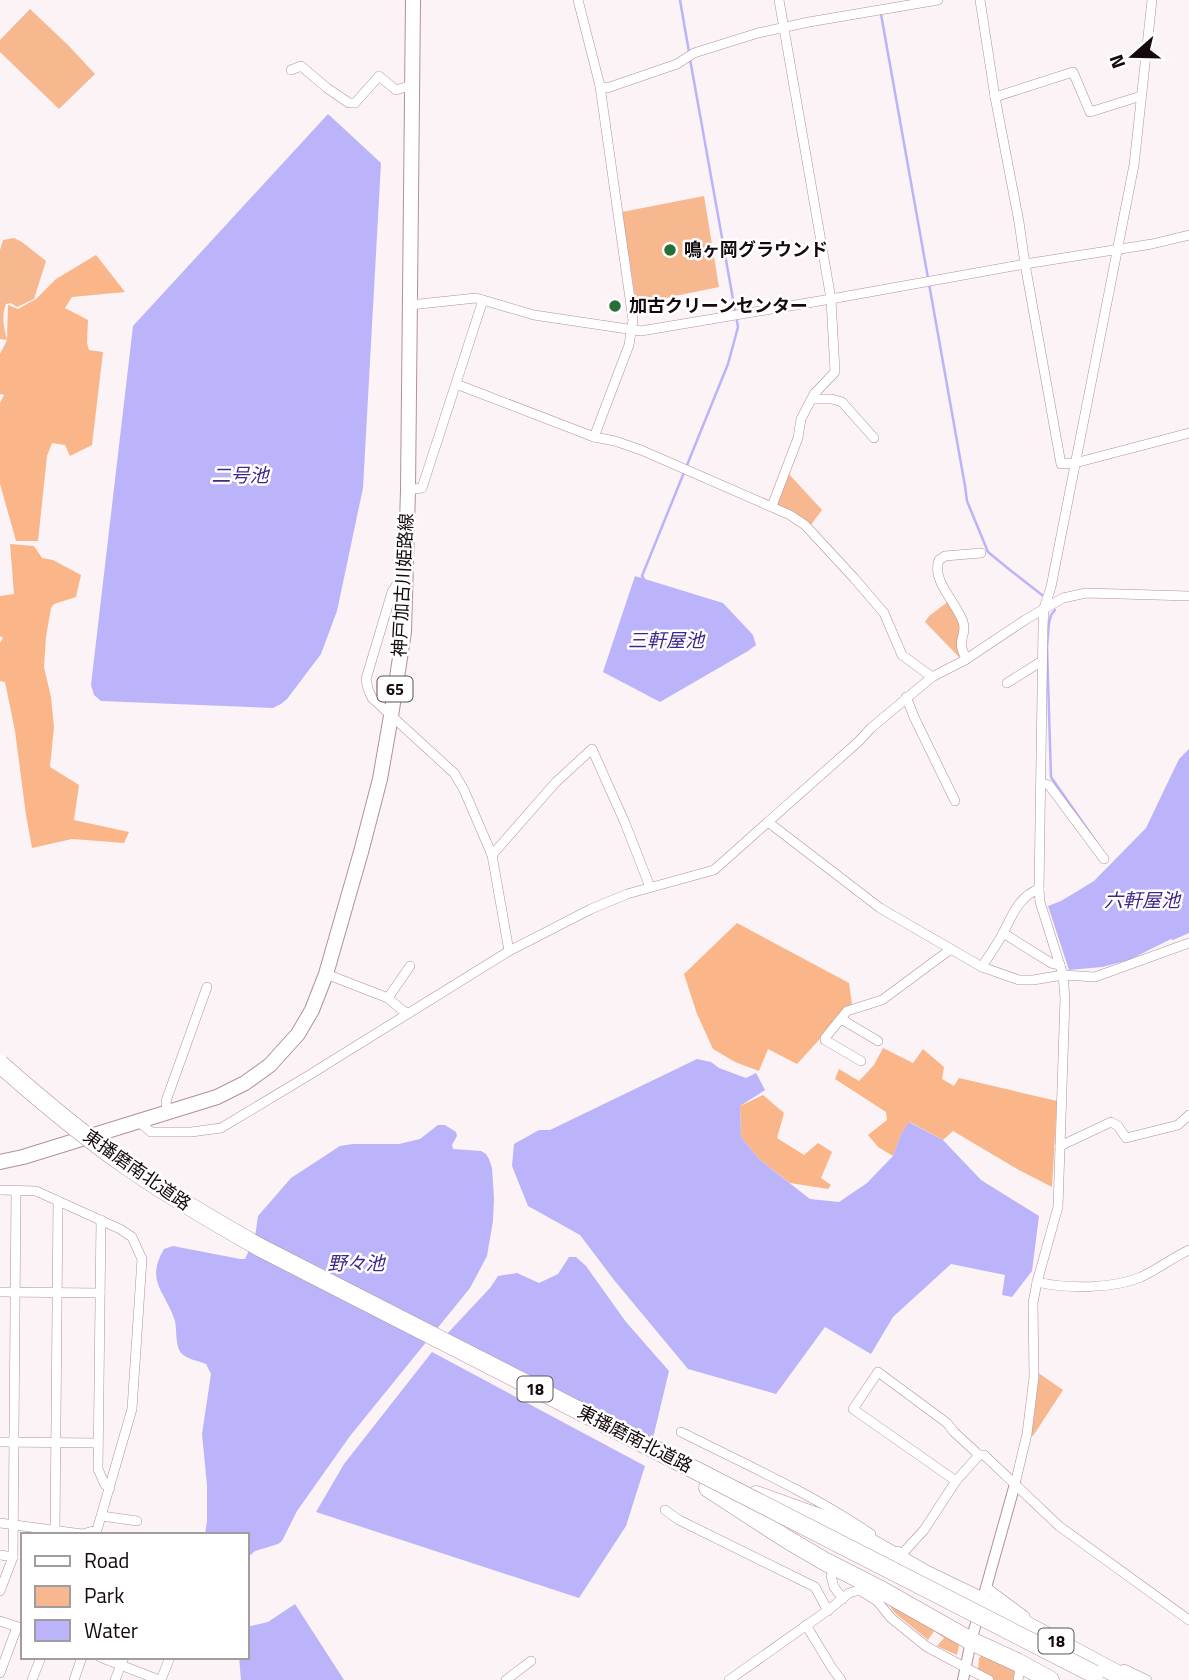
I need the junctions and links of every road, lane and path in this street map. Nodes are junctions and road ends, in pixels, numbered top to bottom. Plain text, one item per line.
1 (413, 0) edge
2 (578, 0) edge
3 (779, 0) edge
4 (937, 0) edge
5 (980, 0) edge
6 (1152, 0) edge
7 (784, 27) junction
8 (292, 70) dead end
9 (412, 85) junction
10 (600, 86) junction
11 (1141, 96) junction
12 (995, 97) junction
13 (1189, 235) edge
14 (1117, 249) junction
15 (1025, 264) junction
16 (831, 299) junction
17 (483, 300) junction
18 (410, 305) junction
19 (632, 330) junction
20 (456, 384) junction
21 (812, 399) junction
22 (1189, 433) edge
23 (594, 437) junction
24 (874, 438) dead end
25 (1074, 463) junction
26 (408, 490) junction
27 (772, 506) junction
28 (981, 553) dead end
29 (405, 570) junction
30 (1189, 596) edge
31 (1044, 608) junction
32 (967, 659) junction
33 (1042, 660) junction
34 (932, 677) junction
35 (1007, 682) dead end
36 (906, 697) junction
37 (391, 716) junction
38 (1041, 783) junction
39 (956, 802) dead end
40 (768, 822) junction
41 (492, 855) junction
42 (1104, 859) dead end
43 (650, 887) junction
44 (1039, 889) junction
45 (1003, 933) junction
46 (1189, 943) edge
47 (951, 949) junction
48 (509, 951) junction
49 (411, 966) dead end
50 (982, 967) junction
51 (1062, 970) junction
52 (326, 975) junction
53 (206, 987) dead end
54 (387, 998) junction
55 (407, 1013) junction
56 (841, 1019) junction
57 (878, 1041) dead end
58 (861, 1061) dead end
59 (0, 1064) edge
60 (0, 1075) edge
61 (167, 1112) junction
62 (1189, 1115) edge
63 (138, 1121) junction
64 (1060, 1146) junction
65 (0, 1162) edge
66 (0, 1190) edge
67 (16, 1191) junction
68 (58, 1201) junction
69 (101, 1220) junction
70 (1189, 1250) edge
71 (1037, 1282) junction
72 (0, 1292) edge
73 (14, 1292) junction
74 (57, 1292) junction
75 (100, 1293) junction
76 (681, 1432) dead end
77 (0, 1442) edge
78 (13, 1442) junction
79 (56, 1442) junction
80 (98, 1443) junction
81 (979, 1455) junction
82 (956, 1481) junction
83 (709, 1483) junction
84 (1015, 1484) junction
85 (110, 1488) junction
86 (102, 1516) junction
87 (669, 1516) dead end
88 (137, 1521) dead end
89 (0, 1523) edge
90 (12, 1525) junction
91 (55, 1530) junction
92 (79, 1533) edge
93 (90, 1533) edge
94 (0, 1555) edge
95 (13, 1557) junction
96 (831, 1576) dead end
97 (0, 1591) edge
98 (985, 1594) junction
99 (843, 1599) junction
100 (828, 1611) junction
101 (1189, 1620) edge
102 (0, 1621) edge
103 (806, 1625) junction
104 (20, 1628) edge
105 (971, 1642) junction
106 (40, 1659) edge
107 (81, 1659) edge
108 (169, 1659) edge
109 (122, 1661) edge
110 (531, 1661) dead end
111 (966, 1667) junction
112 (1017, 1671) edge
113 (0, 1673) edge
114 (1094, 1678) edge
115 (32, 1680) edge
116 (74, 1680) edge
117 (116, 1680) edge
118 (160, 1680) edge
119 (506, 1680) edge
120 (729, 1680) edge
121 (841, 1680) edge
122 (963, 1680) edge
123 (989, 1680) edge
124 (1050, 1680) edge
125 (1128, 1680) edge
126 (1147, 1680) edge

1 - 9 main road, 神戸加古川姫路線 / 65
2 - 10 street
3 - 7 street
4 - 7 street
5 - 12 street
6 - 11 street
7 - 10 street
7 - 16 street
8 - 9 street
9 - 18 main road, 神戸加古川姫路線 / 65
10 - 19 street
11 - 12 street
11 - 14 street
12 - 15 street
13 - 14 street
14 - 15 street
14 - 25 street
15 - 16 street
15 - 25 street
16 - 19 street
16 - 21 street
17 - 18 street
17 - 19 street
17 - 20 street
18 - 26 main road, 神戸加古川姫路線 / 65
19 - 23 street
20 - 23 street
20 - 26 street
21 - 24 street
21 - 27 street
22 - 25 street
23 - 27 street
25 - 31 street
26 - 29 main road, 神戸加古川姫路線 / 65
27 - 34 street
28 - 32 street
29 - 37 main road, 神戸加古川姫路線 / 65
29 - 37 street
30 - 31 street
31 - 32 street
31 - 33 street
32 - 34 street
33 - 35 street
33 - 38 street
34 - 36 street
36 - 39 street
36 - 40 street
37 - 41 street
37 - 52 main road, 神戸加古川姫路線 / 65
38 - 42 street
38 - 44 street
40 - 43 street
40 - 47 street
41 - 43 street
41 - 48 street
43 - 48 street
44 - 45 street
44 - 51 street
45 - 50 street
45 - 51 street
46 - 51 street
47 - 50 street
47 - 56 street
48 - 55 street
49 - 54 street
50 - 51 street
51 - 64 street
52 - 54 street
52 - 61 main road, 神戸加古川姫路線 / 65
53 - 61 street
54 - 55 street
55 - 63 street
56 - 57 street
56 - 58 street
59 - 83 highway, 東播磨南北道路 / 18, bridge
60 - 83 highway, 東播磨南北道路 / 18
61 - 63 main road, 神戸加古川姫路線 / 65
62 - 64 street
63 - 65 main road, 神戸加古川姫路線 / 65
64 - 71 street
66 - 67 street
67 - 68 street
67 - 73 street
68 - 69 street
68 - 74 street
69 - 75 street
69 - 85 street
70 - 71 street
71 - 84 street
72 - 73 street
73 - 74 street
73 - 78 street
74 - 75 street
74 - 79 street
75 - 80 street
76 - 82 street
77 - 78 street
78 - 79 street
78 - 90 street
79 - 80 street
79 - 91 street
80 - 85 street
81 - 82 street
81 - 82 street
81 - 84 street
83 - 98 highway, 18, bridge
83 - 105 highway, 18
83 - 114 highway, 東播磨南北道路 / 18, bridge
84 - 98 street
84 - 101 street
85 - 86 street
86 - 88 street
86 - 93 street
87 - 100 street
89 - 90 street
90 - 91 street
90 - 95 street
91 - 92 street
94 - 95 street
95 - 97 street
96 - 99 street
98 - 105 street
98 - 125 highway, 18
98 - 126 street
99 - 100 street
99 - 111 street
100 - 103 street
102 - 104 street
103 - 120 street
103 - 121 street
104 - 113 street
105 - 111 street
105 - 112 highway, 18
106 - 115 street
107 - 116 street
108 - 118 street
109 - 117 street
109 - 118 street
110 - 119 street
111 - 122 street
111 - 123 street
112 - 124 highway, 18

